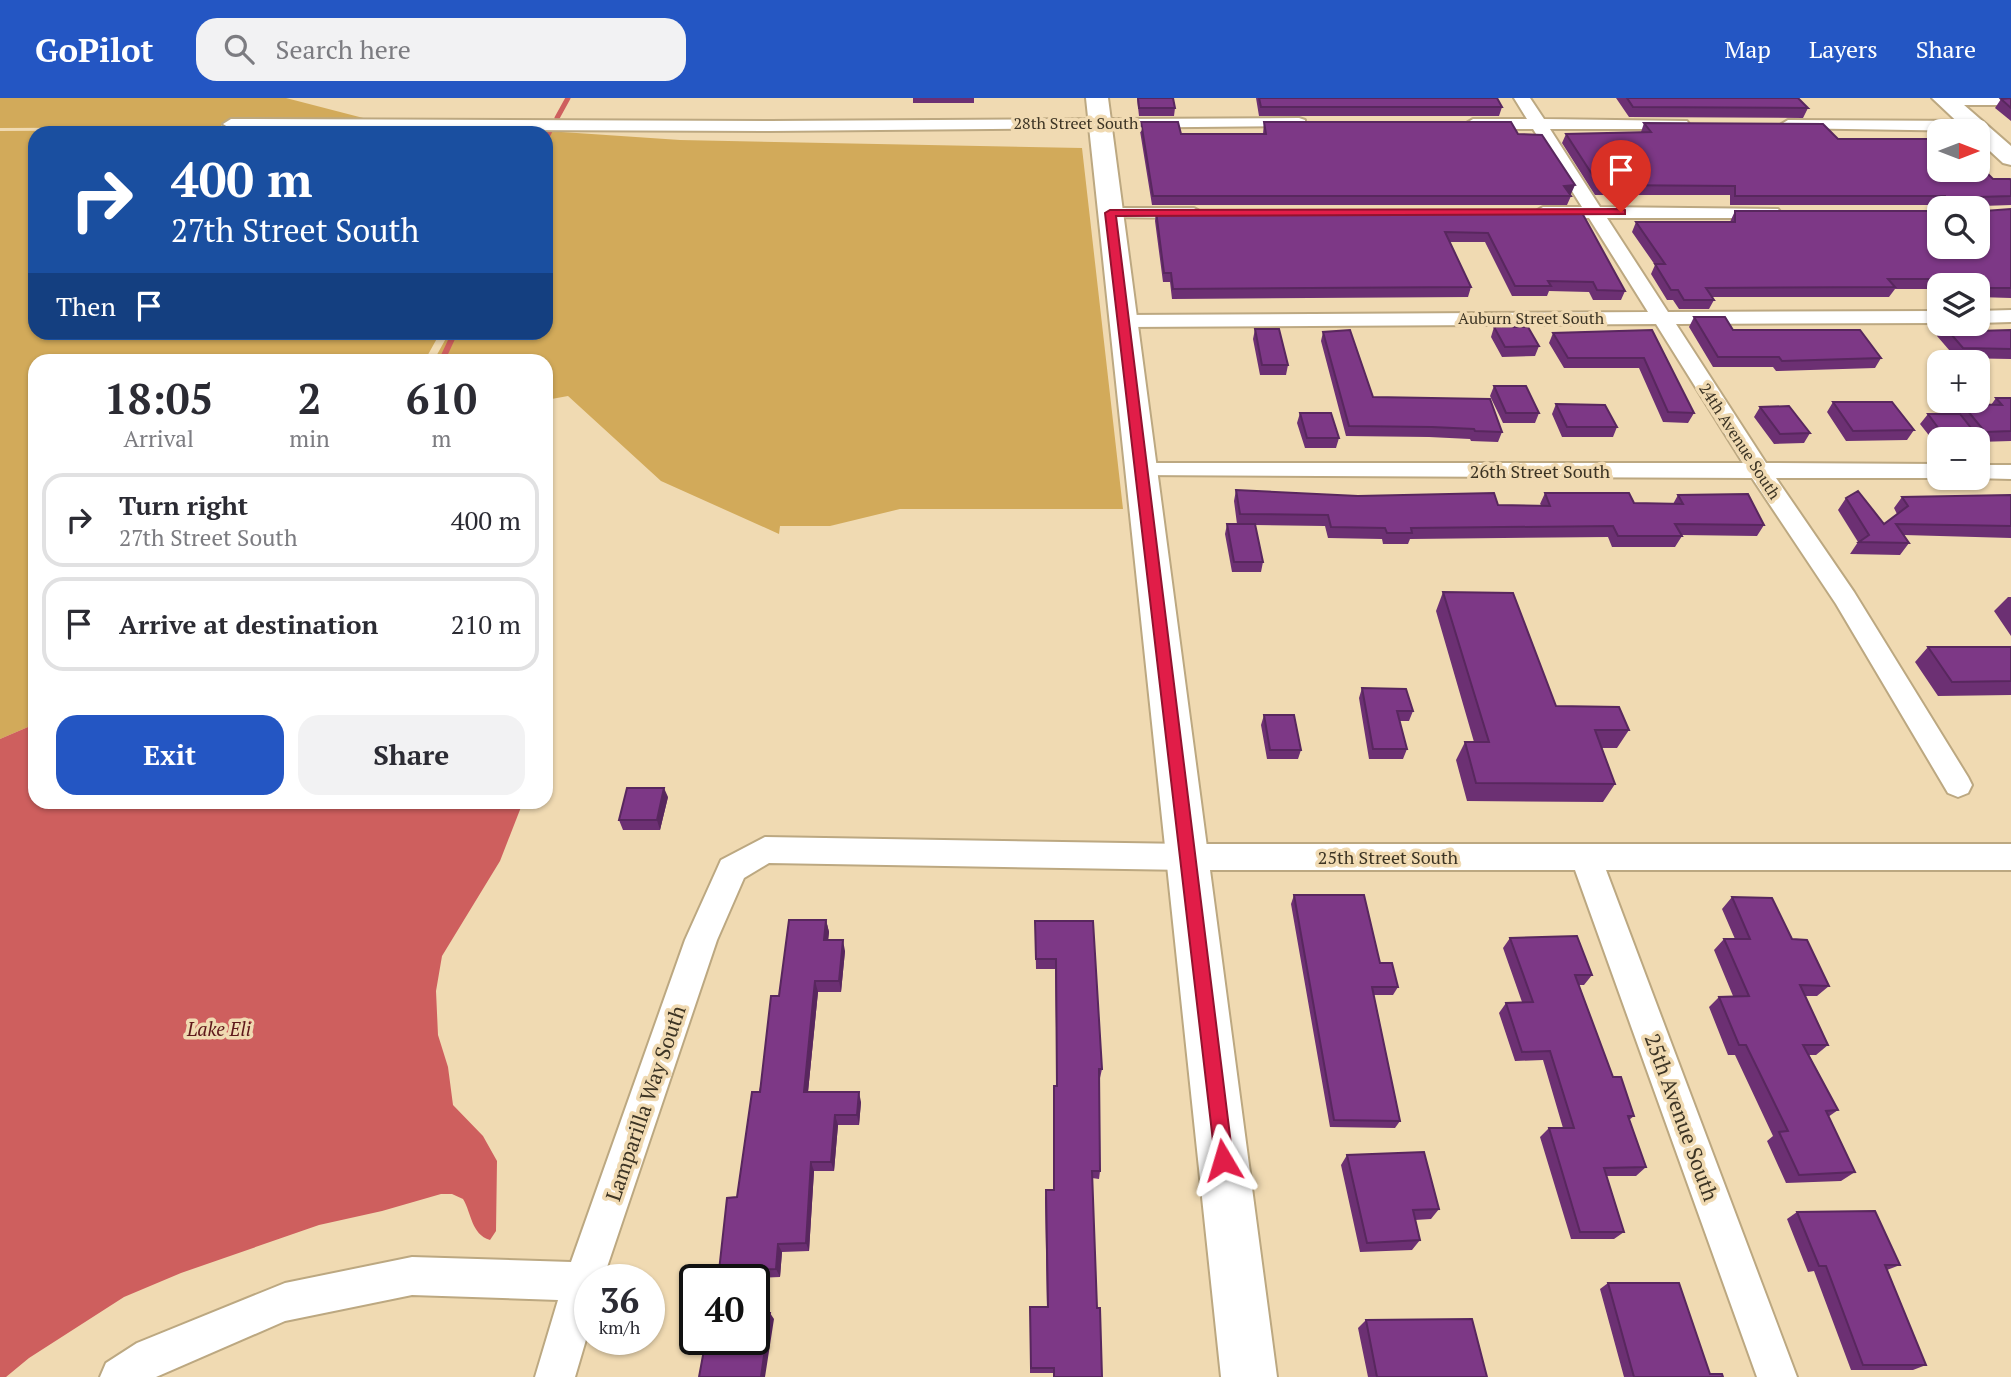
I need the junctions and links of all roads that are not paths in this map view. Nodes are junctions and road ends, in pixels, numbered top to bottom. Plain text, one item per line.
1 (1522, 98) edge
2 (1944, 99) edge
3 (2011, 100) edge
4 (1098, 110) edge
5 (1966, 119) edge
6 (1319, 123) edge
7 (231, 124) dead end
8 (1456, 124) edge
9 (1538, 124) junction
10 (1702, 125) edge
11 (1770, 125) edge
12 (1927, 126) edge
13 (1990, 140) edge
14 (2011, 158) edge
15 (1525, 212) edge
16 (1594, 212) junction
17 (1110, 213) junction
18 (1207, 213) edge
19 (1787, 213) edge
20 (2011, 316) edge
21 (1927, 317) edge
22 (1990, 317) edge
23 (1661, 318) junction
24 (1123, 321) junction
25 (1141, 470) junction
26 (1759, 471) junction
27 (1927, 471) edge
28 (1990, 472) edge
29 (2011, 472) edge
30 (1958, 785) dead end
31 (765, 850) joint
32 (1187, 857) junction
33 (1586, 857) junction
34 (2011, 857) edge
35 (589, 1264) edge
36 (574, 1282) edge
37 (574, 1313) edge
38 (120, 1377) edge
39 (555, 1377) edge
40 (1249, 1377) edge
41 (1777, 1377) edge

1 - 9 street, 24th Avenue South
2 - 3 street
2 - 5 street
4 - 6 street, 28th Street South
4 - 7 street, 28th Street South
4 - 17 street
8 - 9 street
9 - 10 street
9 - 16 street, 24th Avenue South
11 - 12 street
13 - 14 street
15 - 16 street
16 - 19 street
16 - 23 street, 24th Avenue South
17 - 18 street
17 - 24 street
20 - 22 street
21 - 23 street, Auburn Street South
23 - 24 street, Auburn Street South
23 - 26 street, 24th Avenue South
24 - 25 street
25 - 26 street, 26th Street South
25 - 32 street
26 - 27 street, 26th Street South
26 - 30 street, 24th Avenue South
28 - 29 street
31 - 32 street, 25th Street South
31 - 35 street, Lamparilla Way South
32 - 33 street, 25th Street South
32 - 40 street
33 - 34 street, 25th Street South
33 - 41 street, 25th Avenue South
36 - 38 street
37 - 39 street, Lamparilla Way South

